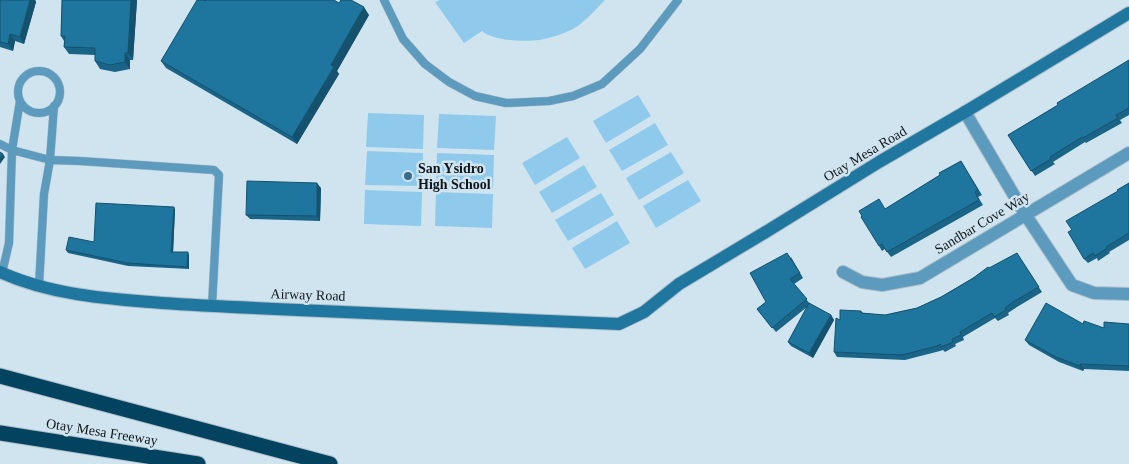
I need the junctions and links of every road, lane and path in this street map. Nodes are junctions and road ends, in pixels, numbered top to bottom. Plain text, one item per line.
1 (384, 0) edge
2 (678, 0) edge
3 (1129, 13) edge
4 (20, 100) junction
5 (54, 106) junction
6 (965, 112) junction
7 (0, 144) edge
8 (12, 150) junction
9 (1129, 153) edge
10 (50, 160) junction
11 (1025, 214) junction
12 (843, 272) dead end
13 (1, 273) edge
14 (39, 286) junction
15 (1129, 294) edge
16 (212, 306) junction
17 (619, 324) joint
18 (0, 376) edge
19 (0, 433) edge
20 (198, 464) edge
21 (330, 464) edge

1 - 2 lane
3 - 6 main road, Otay Mesa Road
4 - 5 lane
4 - 5 lane
4 - 8 lane
5 - 10 lane
6 - 11 street
6 - 17 main road, Otay Mesa Road
7 - 8 lane
8 - 10 lane
8 - 13 lane
9 - 11 street, Sandbar Cove Way
10 - 14 lane
10 - 16 lane
11 - 12 street, Sandbar Cove Way
11 - 15 street
13 - 14 main road, Airway Road
14 - 16 main road, Airway Road
16 - 17 main road, Airway Road
18 - 21 highway
19 - 20 highway, Otay Mesa Freeway

